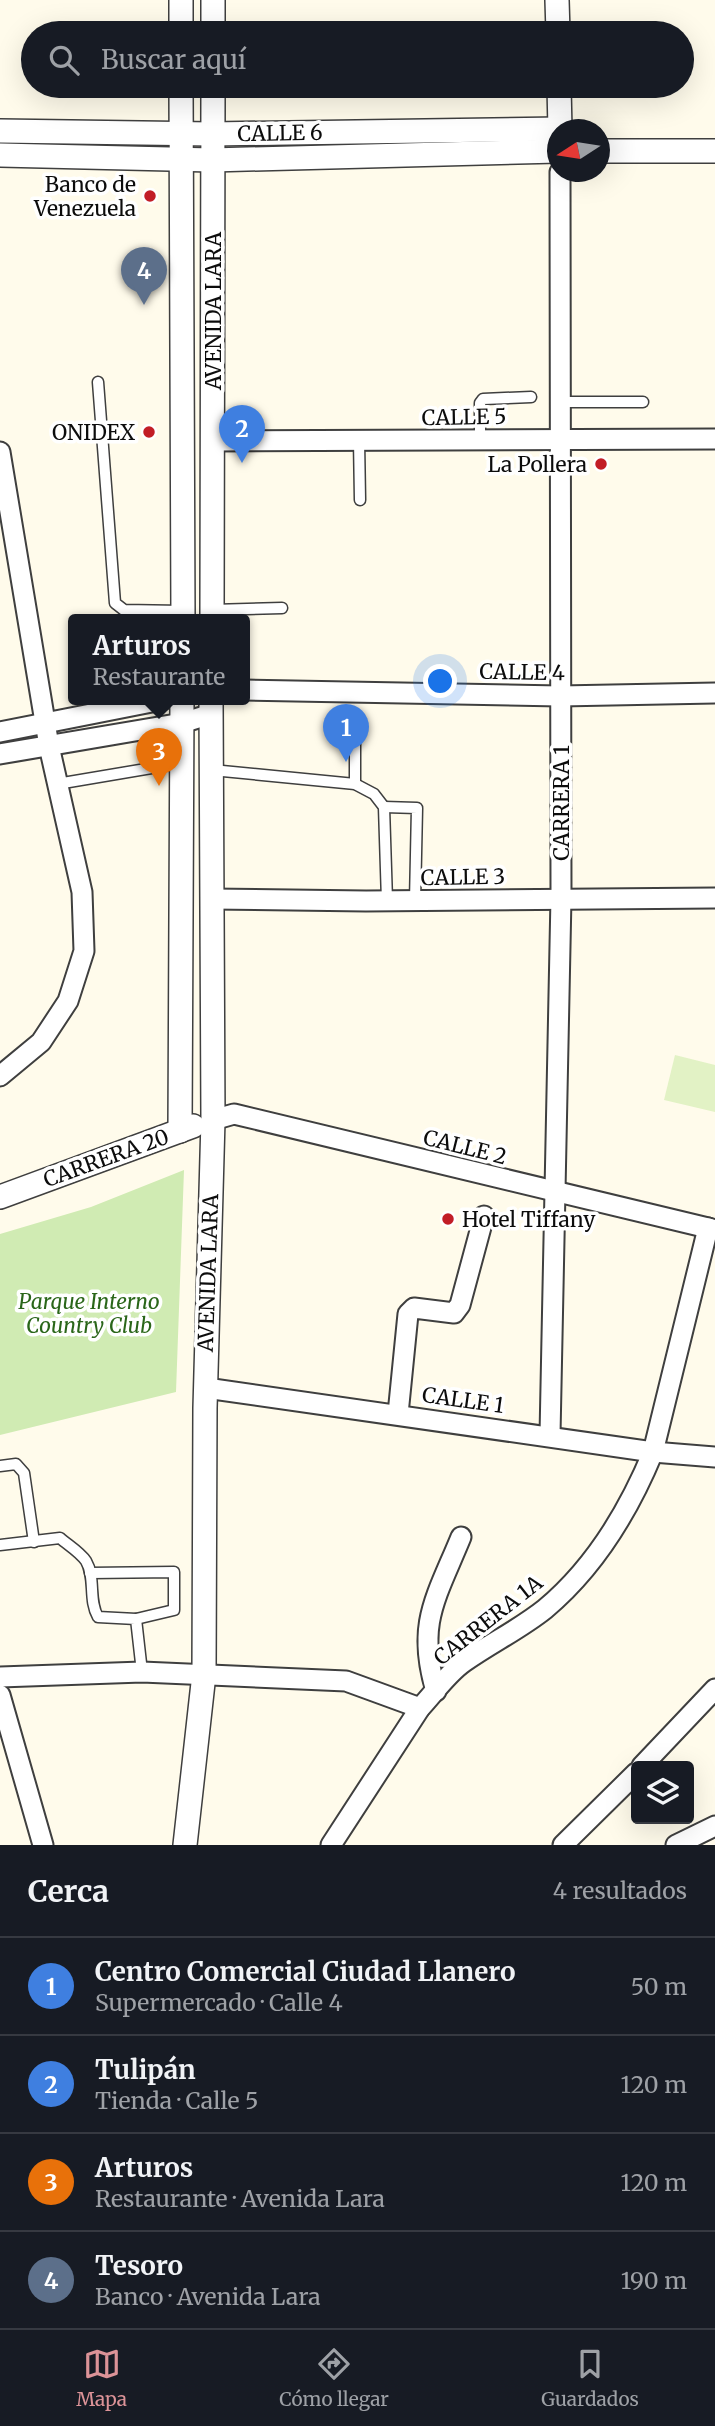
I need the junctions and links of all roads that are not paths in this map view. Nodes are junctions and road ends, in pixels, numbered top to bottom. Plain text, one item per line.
1 (181, 0) edge
2 (213, 0) edge
3 (557, 0) edge
4 (181, 21) edge
5 (213, 21) edge
6 (558, 21) edge
7 (181, 98) edge
8 (213, 98) edge
9 (559, 98) edge
10 (560, 119) edge
11 (547, 129) edge
12 (0, 131) edge
13 (181, 133) junction
14 (212, 134) junction
15 (715, 150) edge
16 (547, 151) edge
17 (610, 151) edge
18 (0, 155) edge
19 (181, 160) junction
20 (212, 160) junction
21 (560, 182) edge
22 (98, 382) dead end
23 (531, 397) dead end
24 (561, 401) junction
25 (642, 402) dead end
26 (562, 438) junction
27 (480, 439) junction
28 (715, 439) edge
29 (359, 440) junction
30 (214, 441) junction
31 (0, 452) edge
32 (360, 500) dead end
33 (282, 608) dead end
34 (171, 614) edge
35 (183, 614) edge
36 (212, 614) edge
37 (222, 614) edge
38 (250, 690) edge
39 (715, 693) edge
40 (560, 696) junction
41 (139, 705) edge
42 (211, 707) edge
43 (182, 711) edge
44 (46, 725) junction
45 (0, 732) edge
46 (355, 740) dead end
47 (49, 746) junction
48 (0, 754) edge
49 (182, 763) junction
50 (211, 770) junction
51 (57, 784) junction
52 (355, 784) junction
53 (384, 807) junction
54 (561, 897) junction
55 (715, 898) edge
56 (211, 899) junction
57 (387, 901) junction
58 (415, 901) junction
59 (0, 1076) edge
60 (213, 1119) junction
61 (180, 1131) junction
62 (554, 1193) junction
63 (0, 1197) edge
64 (484, 1216) dead end
65 (711, 1229) edge
66 (205, 1388) junction
67 (398, 1414) junction
68 (550, 1435) junction
69 (653, 1451) junction
70 (715, 1457) edge
71 (0, 1466) edge
72 (461, 1537) dead end
73 (34, 1542) junction
74 (0, 1545) edge
75 (90, 1573) junction
76 (136, 1619) junction
77 (142, 1672) junction
78 (204, 1674) junction
79 (0, 1677) edge
80 (715, 1689) edge
81 (436, 1691) junction
82 (0, 1695) edge
83 (420, 1708) junction
84 (647, 1761) edge
85 (631, 1778) edge
86 (715, 1826) edge
87 (43, 1845) edge
88 (185, 1845) edge
89 (331, 1845) edge
90 (563, 1845) edge
91 (676, 1845) edge

1 - 4 street
2 - 5 street
3 - 6 street
7 - 13 street, AVENIDA LARA
8 - 14 street, AVENIDA LARA
9 - 10 street
11 - 14 street, CALLE 6
12 - 13 street, CALLE 6
13 - 14 street, CALLE 6
13 - 19 street, AVENIDA LARA
14 - 20 street, AVENIDA LARA
15 - 17 street
16 - 20 street
18 - 19 street
19 - 20 street
19 - 35 street, AVENIDA LARA
20 - 30 street, AVENIDA LARA
21 - 24 street, CARRERA 1
22 - 34 lane
23 - 27 lane
24 - 25 lane
24 - 26 street, CARRERA 1
26 - 27 street, CALLE 5
26 - 28 street, CALLE 5
26 - 40 street, CARRERA 1
27 - 29 street, CALLE 5
29 - 30 street, CALLE 5
29 - 32 lane
30 - 36 street, AVENIDA LARA
31 - 44 street
33 - 37 lane
38 - 40 street, CALLE 4
39 - 40 street, CALLE 4
40 - 54 street, CARRERA 1
41 - 44 street
42 - 43 street
42 - 50 street, AVENIDA LARA
43 - 47 street
43 - 49 street
44 - 45 street
44 - 47 street
46 - 52 lane
47 - 48 street
47 - 51 street
49 - 51 lane
49 - 61 street
50 - 52 lane
50 - 56 street, AVENIDA LARA
51 - 59 street
52 - 53 lane
53 - 57 lane
53 - 58 lane
54 - 55 street, CALLE 3
54 - 58 street, CALLE 3
54 - 62 street, CARRERA 1
56 - 57 street, CALLE 3
56 - 60 street, AVENIDA LARA
57 - 58 street, CALLE 3
60 - 61 street, CARRERA 20
60 - 62 street, CALLE 2
60 - 66 street, AVENIDA LARA
61 - 63 street, CARRERA 20
62 - 65 street, CALLE 2
62 - 68 street, CARRERA 1
64 - 67 street
65 - 69 street, CARRERA 1A
66 - 67 street, CALLE 1
66 - 78 street, AVENIDA LARA
67 - 68 street, CALLE 1
68 - 69 street, CALLE 1
69 - 70 street, CALLE 1
69 - 81 street, CARRERA 1A
71 - 73 lane
72 - 81 street
73 - 74 lane
73 - 75 lane
75 - 76 lane
75 - 76 lane
76 - 77 lane
77 - 78 street
77 - 79 street
78 - 83 street
78 - 88 street, AVENIDA LARA
80 - 84 street
81 - 83 street, CARRERA 1A
82 - 87 street
83 - 89 street, CARRERA 1A
85 - 90 street
86 - 91 street

